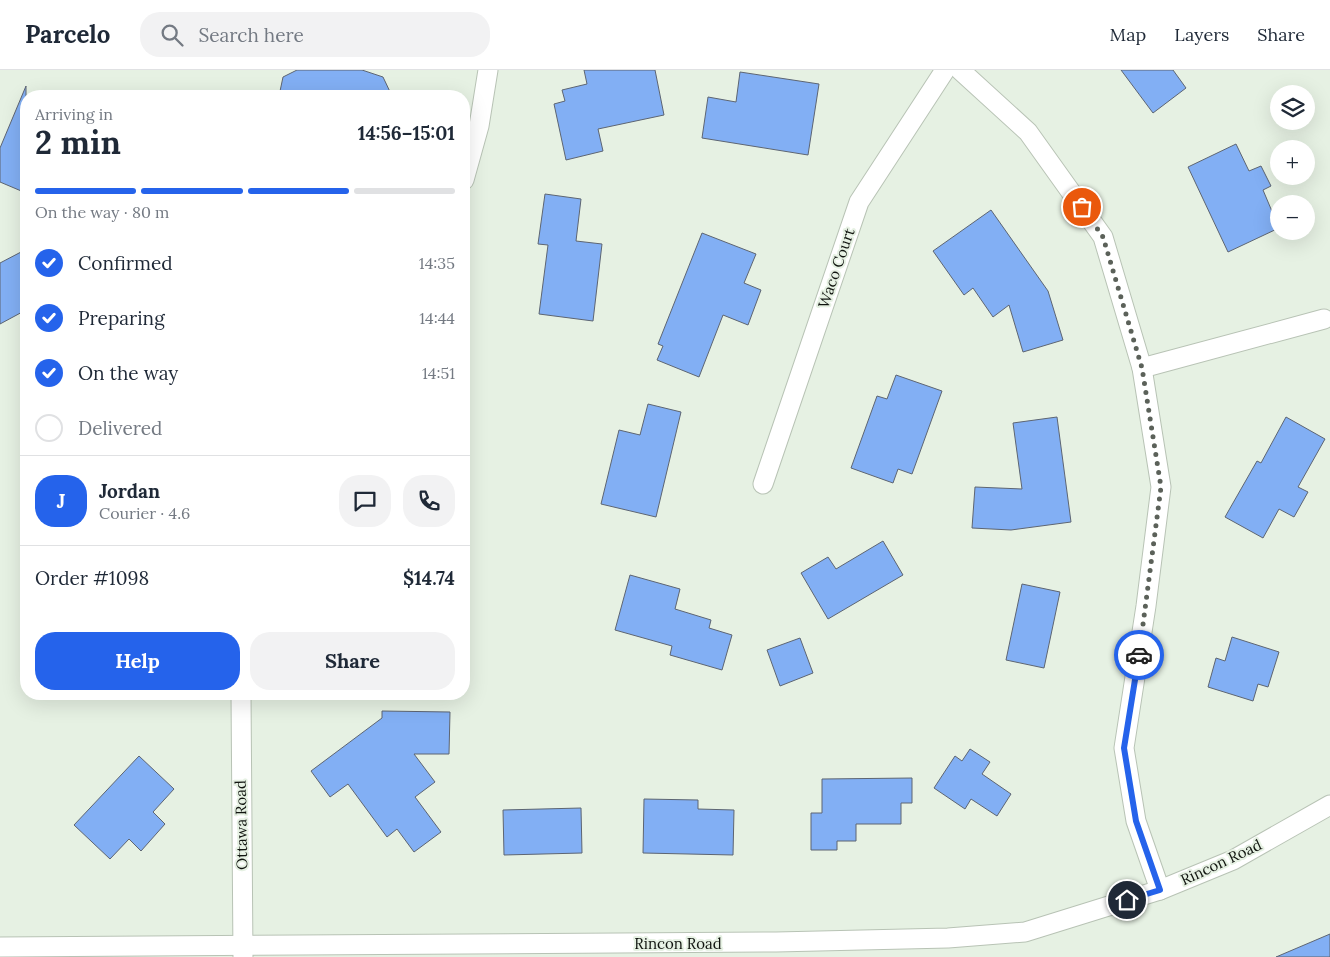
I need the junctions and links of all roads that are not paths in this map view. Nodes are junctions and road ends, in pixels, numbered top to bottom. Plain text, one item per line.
1 (488, 70) edge
2 (945, 70) edge
3 (960, 70) edge
4 (470, 160) edge
5 (1324, 319) dead end
6 (1142, 368) junction
7 (764, 484) dead end
8 (241, 700) edge
9 (1330, 805) edge
10 (1160, 890) junction
11 (0, 947) edge
12 (776, 950) edge
13 (243, 952) edge

1 - 4 street
2 - 7 street, Waco Court
3 - 6 street
5 - 6 street
6 - 10 street
8 - 13 street, Ottawa Road
9 - 10 street, Rincon Road
10 - 12 street, Rincon Road
11 - 13 street, Rincon Road
12 - 13 street, Rincon Road

